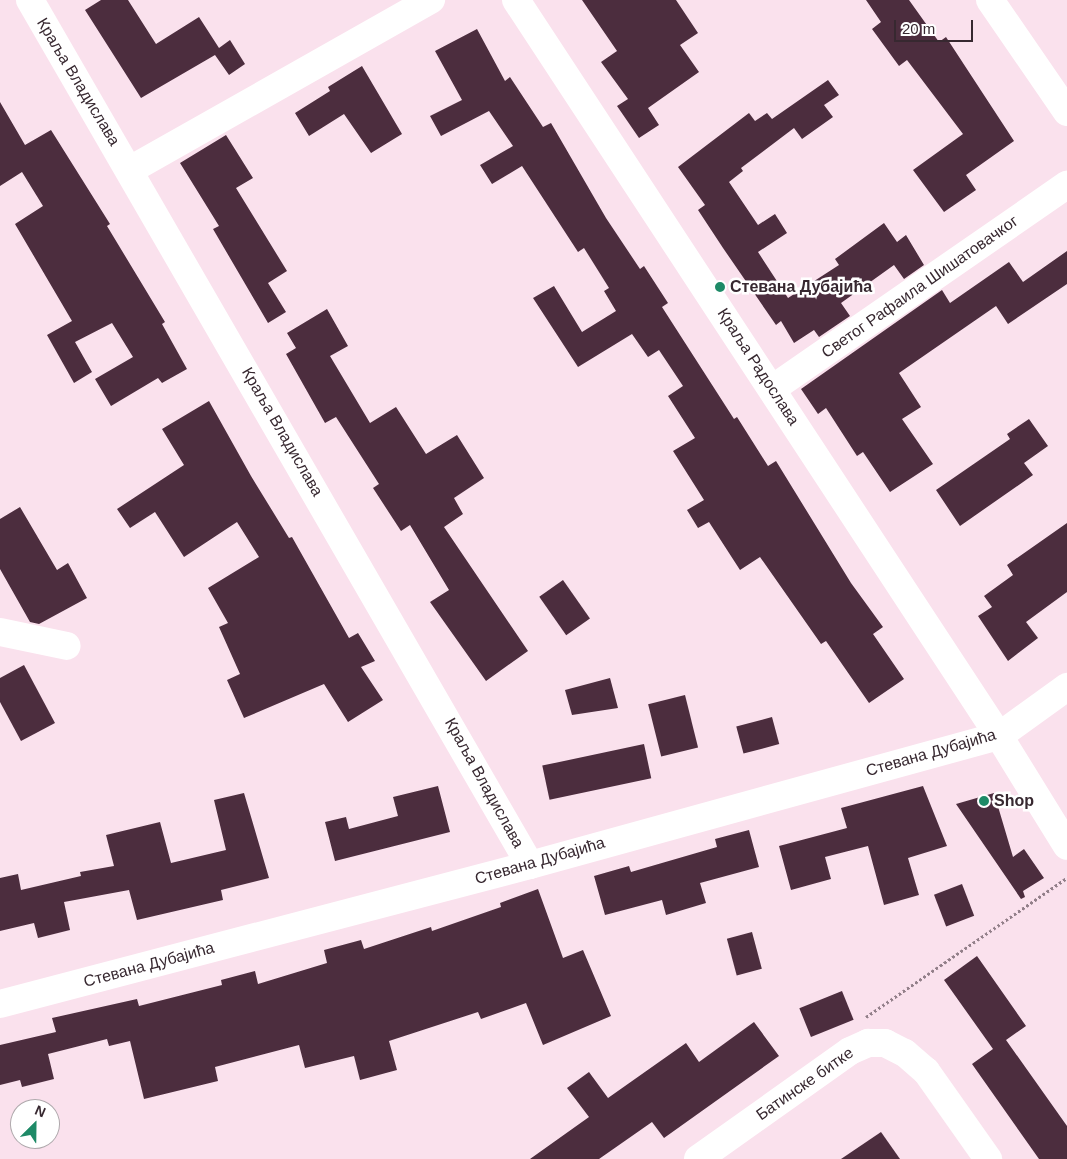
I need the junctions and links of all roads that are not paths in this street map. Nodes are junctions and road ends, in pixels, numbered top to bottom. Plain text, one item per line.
1 (30, 0) edge
2 (431, 0) edge
3 (516, 0) edge
4 (990, 0) edge
5 (1067, 112) edge
6 (130, 170) junction
7 (1067, 185) edge
8 (772, 389) junction
9 (0, 632) edge
10 (67, 646) dead end
11 (1067, 687) edge
12 (998, 736) junction
13 (1067, 846) edge
14 (530, 866) junction
15 (0, 1004) edge
16 (698, 1159) edge
17 (988, 1159) edge

1 - 6 street, Краља Владислава
2 - 6 street
3 - 8 street, Краља Радослава
4 - 5 street
6 - 14 street, Краља Владислава
7 - 8 street, Светог Рафаила Шишатовачког
8 - 12 street, Краља Радослава
9 - 10 street
11 - 12 street, Стевана Дубајића
12 - 13 street, Краља Радослава
12 - 14 street, Стевана Дубајића
14 - 15 street, Стевана Дубајића
16 - 17 street, Батинске битке

